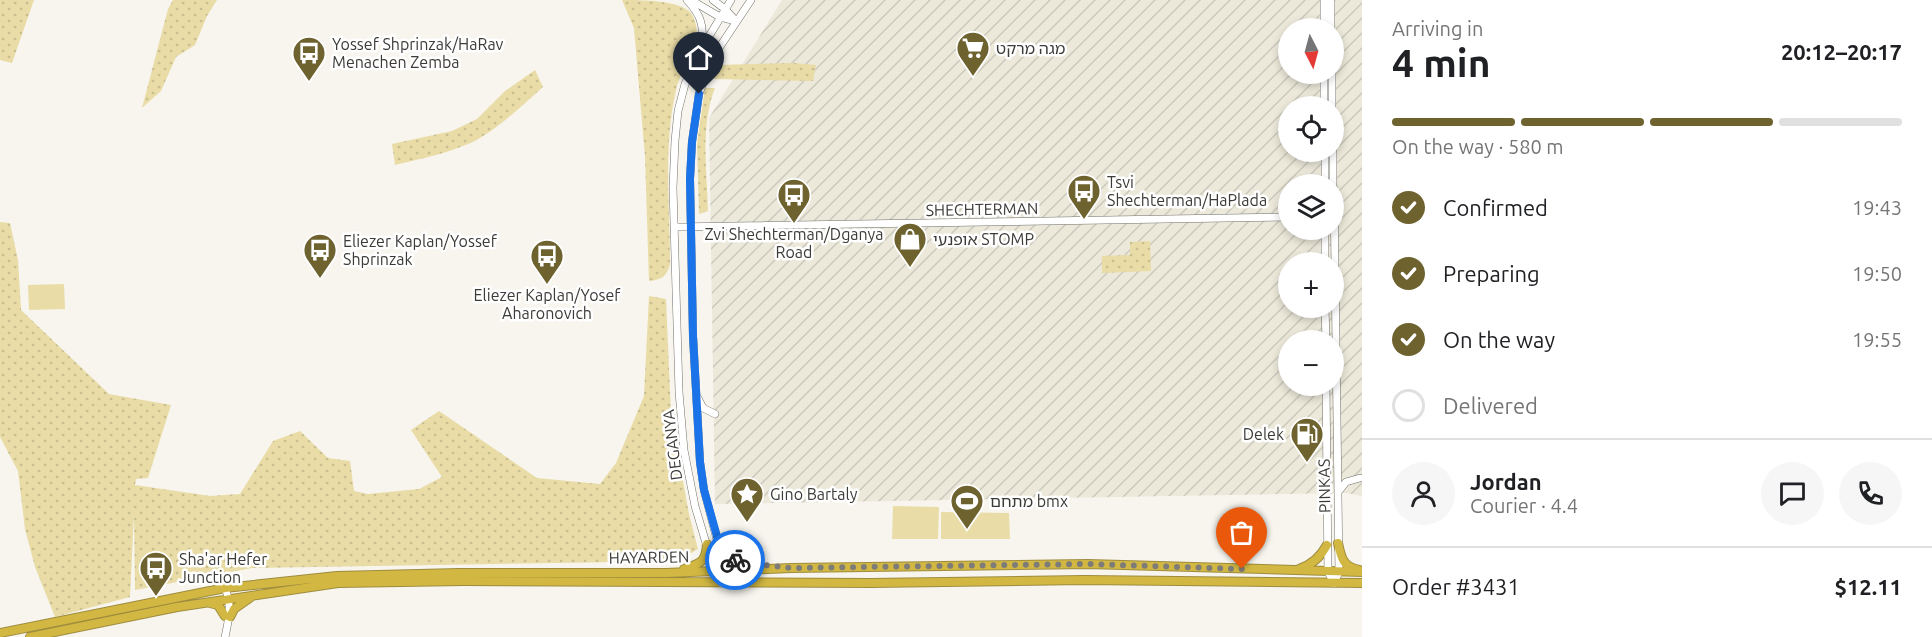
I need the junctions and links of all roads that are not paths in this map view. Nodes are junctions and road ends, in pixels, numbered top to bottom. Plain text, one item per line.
1 (687, 0) edge
2 (691, 0) edge
3 (713, 0) edge
4 (731, 0) edge
5 (751, 0) edge
6 (1324, 0) edge
7 (1331, 0) edge
8 (725, 9) junction
9 (720, 17) junction
10 (1324, 18) edge
11 (1331, 18) edge
12 (736, 21) junction
13 (701, 48) junction
14 (1278, 217) edge
15 (675, 227) junction
16 (691, 227) junction
17 (1335, 240) edge
18 (696, 388) junction
19 (1326, 396) edge
20 (715, 414) dead end
21 (1360, 478) dead end
22 (1338, 492) junction
23 (718, 540) junction
24 (1338, 543) junction
25 (707, 544) junction
26 (1327, 545) junction
27 (790, 568) junction
28 (714, 570) junction
29 (725, 570) junction
30 (1290, 571) junction
31 (675, 572) junction
32 (1328, 572) junction
33 (1339, 572) junction
34 (1362, 572) edge
35 (721, 583) junction
36 (1334, 583) junction
37 (1362, 583) edge
38 (225, 588) junction
39 (254, 595) junction
40 (226, 599) junction
41 (204, 603) junction
42 (227, 617) junction
43 (0, 633) edge
44 (30, 637) edge
45 (225, 637) edge

1 - 13 street
2 - 9 street
3 - 8 street
4 - 8 street, DEGANYA
5 - 12 street, DEGANYA
6 - 7 street
6 - 10 street
7 - 11 street
8 - 9 street, DEGANYA
8 - 12 street
9 - 12 street
9 - 13 street, DEGANYA
12 - 16 street, DEGANYA
13 - 15 street, DEGANYA
14 - 16 street, SHECHTERMAN
15 - 16 street, SHECHTERMAN
15 - 25 street, DEGANYA
16 - 18 street, DEGANYA
17 - 22 street, PINKAS
18 - 20 street
18 - 23 street, DEGANYA
19 - 26 street, PINKAS
21 - 22 street
22 - 24 street, PINKAS
23 - 27 highway
23 - 29 street, DEGANYA
24 - 33 street, PINKAS
24 - 34 highway
25 - 28 street, DEGANYA
25 - 31 highway
26 - 30 highway
26 - 32 street, PINKAS
27 - 29 highway, HAYARDEN
27 - 30 highway, HAYARDEN
28 - 29 highway, HAYARDEN
28 - 31 highway, HAYARDEN
28 - 35 street, DEGANYA
29 - 35 street
30 - 32 highway, HAYARDEN
31 - 38 highway, HAYARDEN
32 - 33 highway, HAYARDEN
32 - 36 street, PINKAS
33 - 34 highway, HAYARDEN
33 - 36 street, PINKAS
35 - 36 highway, HAYARDEN
35 - 39 highway, HAYARDEN
36 - 37 highway, HAYARDEN
38 - 40 street
38 - 43 highway, HAYARDEN
39 - 40 highway, HAYARDEN
39 - 42 highway
40 - 41 highway, HAYARDEN
40 - 42 street
41 - 42 highway
41 - 44 highway, HAYARDEN
42 - 45 street

